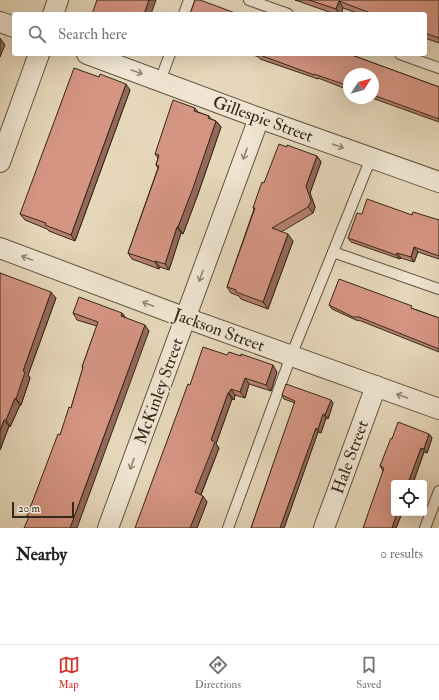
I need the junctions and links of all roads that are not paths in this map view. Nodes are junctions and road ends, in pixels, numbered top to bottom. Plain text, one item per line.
1 (58, 0) edge
2 (189, 0) edge
3 (249, 0) edge
4 (54, 12) edge
5 (185, 12) edge
6 (282, 12) edge
7 (0, 22) edge
8 (12, 26) edge
9 (38, 56) edge
10 (92, 56) edge
11 (169, 56) edge
12 (406, 56) edge
13 (439, 68) edge
14 (160, 81) junction
15 (259, 118) junction
16 (371, 158) junction
17 (0, 162) edge
18 (439, 182) edge
19 (0, 248) edge
20 (333, 252) junction
21 (439, 289) edge
22 (186, 318) junction
23 (291, 356) junction
24 (376, 386) junction
25 (439, 409) edge
26 (439, 491) edge
27 (108, 528) edge
28 (228, 528) edge
29 (324, 528) edge
30 (425, 528) edge

1 - 4 street
2 - 5 lane
3 - 6 lane
7 - 8 street
9 - 17 street
10 -> 14 street, Gillespie Street
11 - 14 lane
12 - 13 lane
14 - 15 street, Gillespie Street
15 -> 16 street, Gillespie Street
15 -> 22 street, McKinley Street
16 - 18 street, Gillespie Street
16 - 20 lane
22 -> 19 street, Jackson Street
20 - 21 lane
20 - 23 lane
22 - 23 street, Jackson Street
22 -> 27 street, McKinley Street
23 - 24 street, Jackson Street
23 - 28 lane
25 -> 24 street, Jackson Street
24 - 29 street, Hale Street
26 - 30 lane

